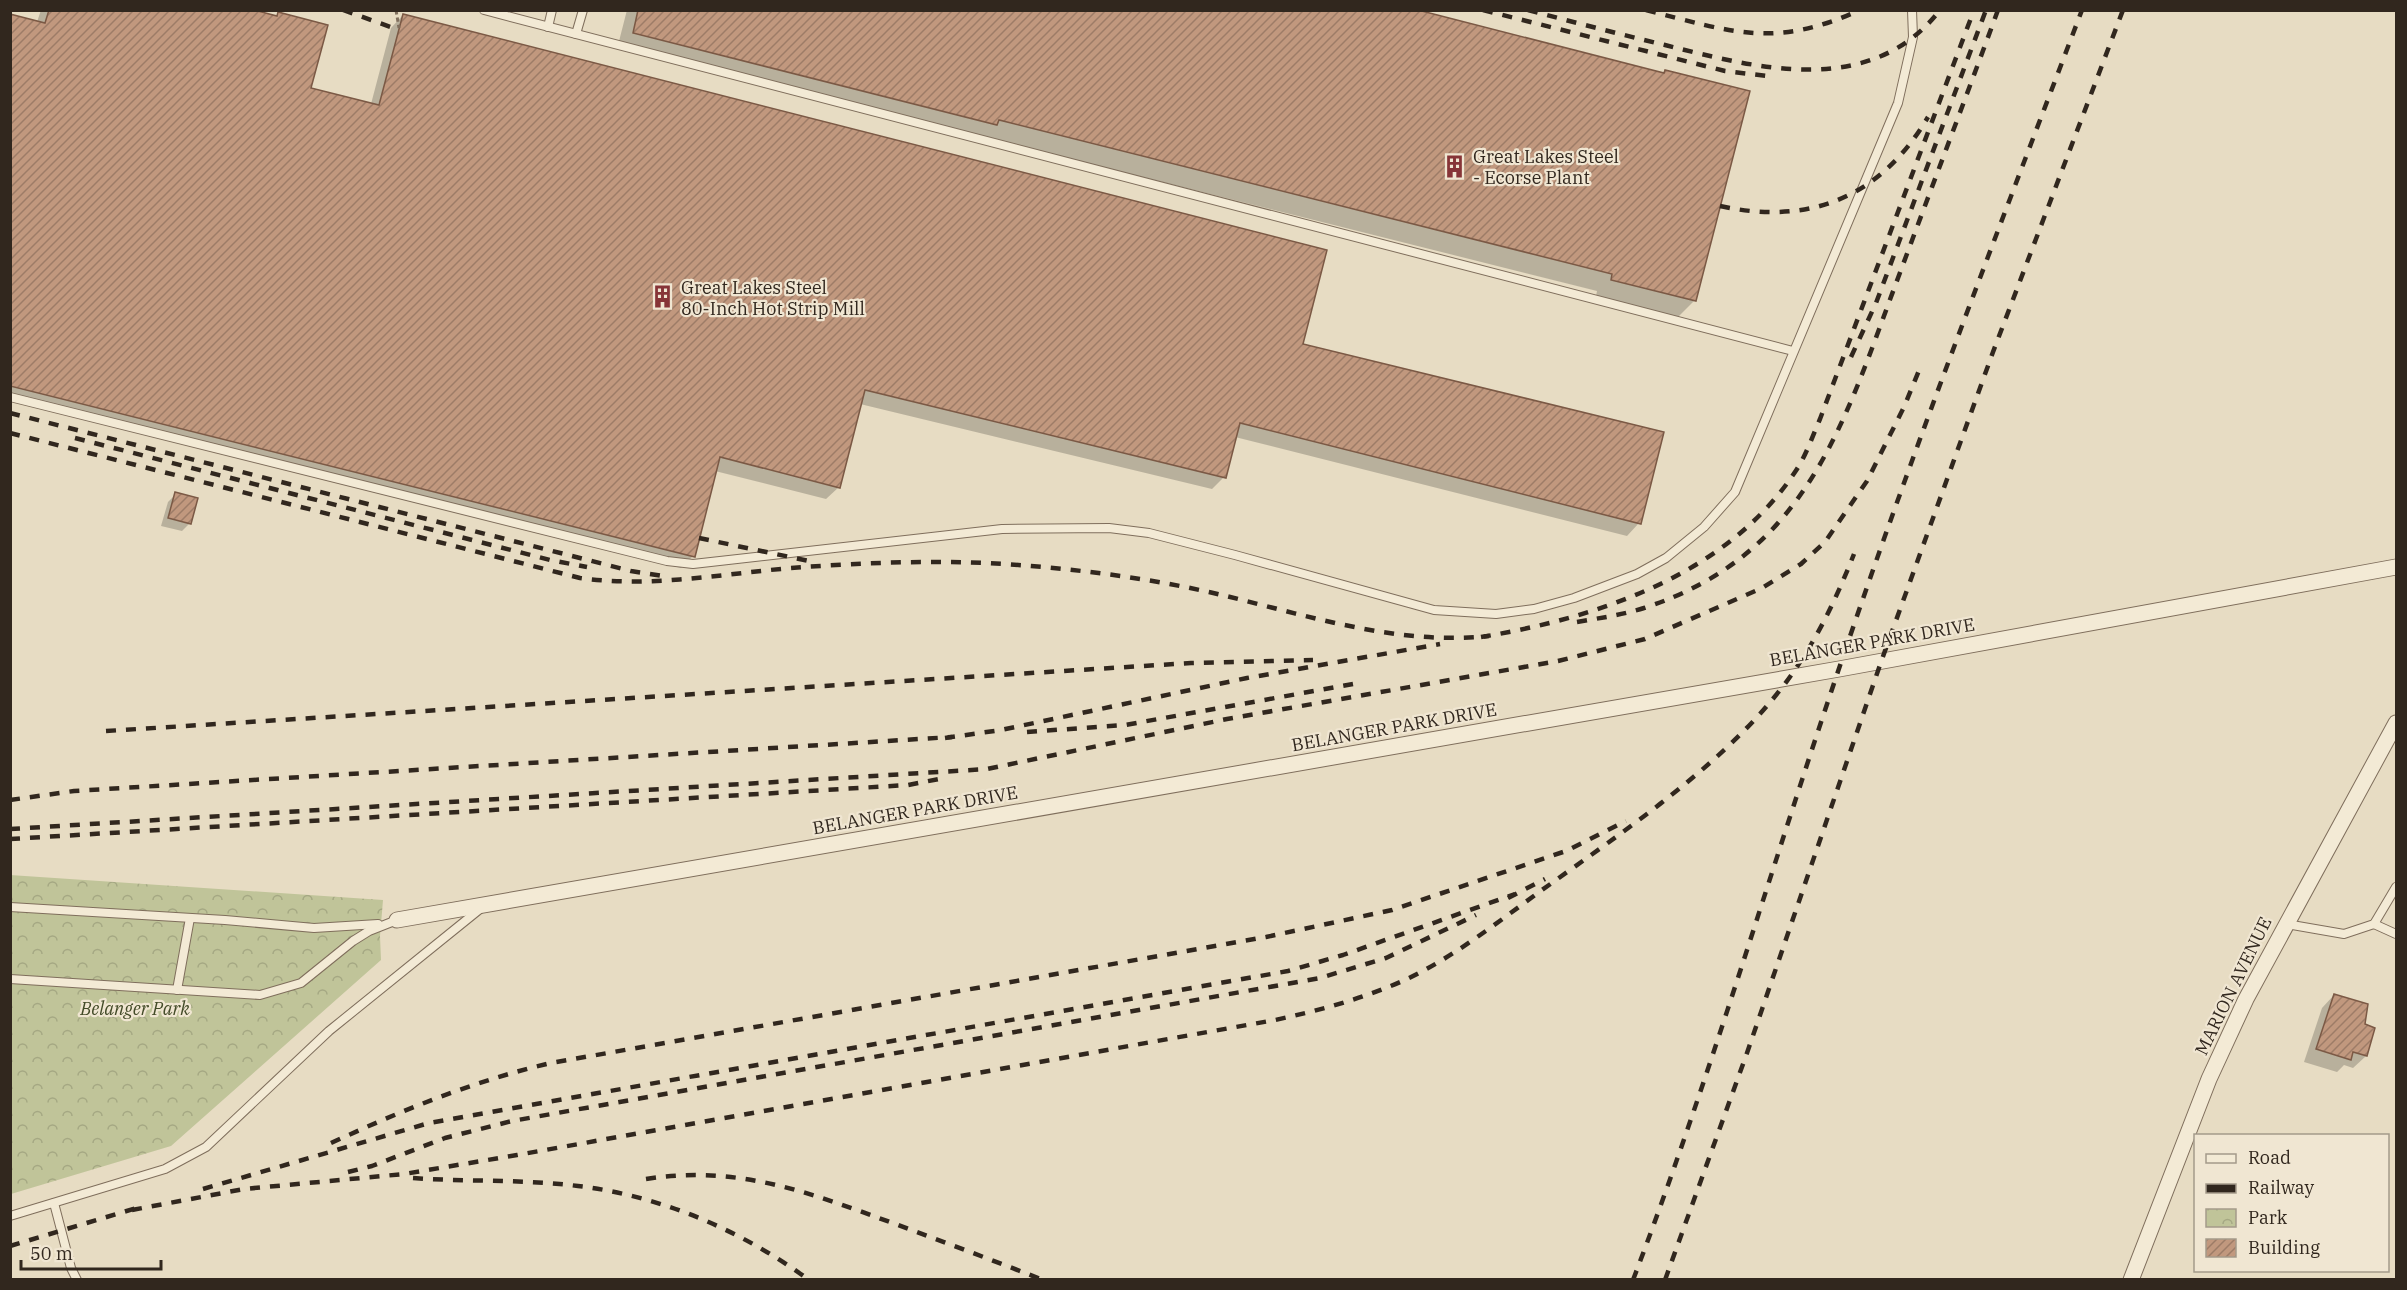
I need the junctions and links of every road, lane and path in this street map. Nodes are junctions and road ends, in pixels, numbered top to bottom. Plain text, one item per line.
1 (396, 10) edge
2 (484, 10) edge
3 (552, 10) edge
4 (583, 10) edge
5 (1912, 10) edge
6 (548, 27) junction
7 (399, 28) dead end
8 (576, 34) junction
9 (1793, 351) junction
10 (10, 397) edge
11 (2397, 567) edge
12 (2397, 723) edge
13 (2397, 887) edge
14 (486, 905) junction
15 (10, 907) edge
16 (190, 918) junction
17 (393, 922) junction
18 (2286, 924) junction
19 (2374, 924) junction
20 (2397, 934) edge
21 (10, 979) edge
22 (177, 990) junction
23 (54, 1203) junction
24 (10, 1216) edge
25 (77, 1280) edge
26 (2131, 1280) edge

1 - 7 path
2 - 6 lane
3 - 6 lane
4 - 8 lane
5 - 9 lane
6 - 8 lane
8 - 9 lane
9 - 10 lane
11 - 14 street, BELANGER PARK DRIVE
12 - 18 street, MARION AVENUE
13 - 19 lane
14 - 17 street, BELANGER PARK DRIVE
14 - 23 lane
15 - 16 lane
16 - 17 lane
16 - 22 lane
17 - 22 lane
18 - 19 lane
18 - 26 street, MARION AVENUE
19 - 20 lane
21 - 22 lane
23 - 24 lane
23 - 25 lane

